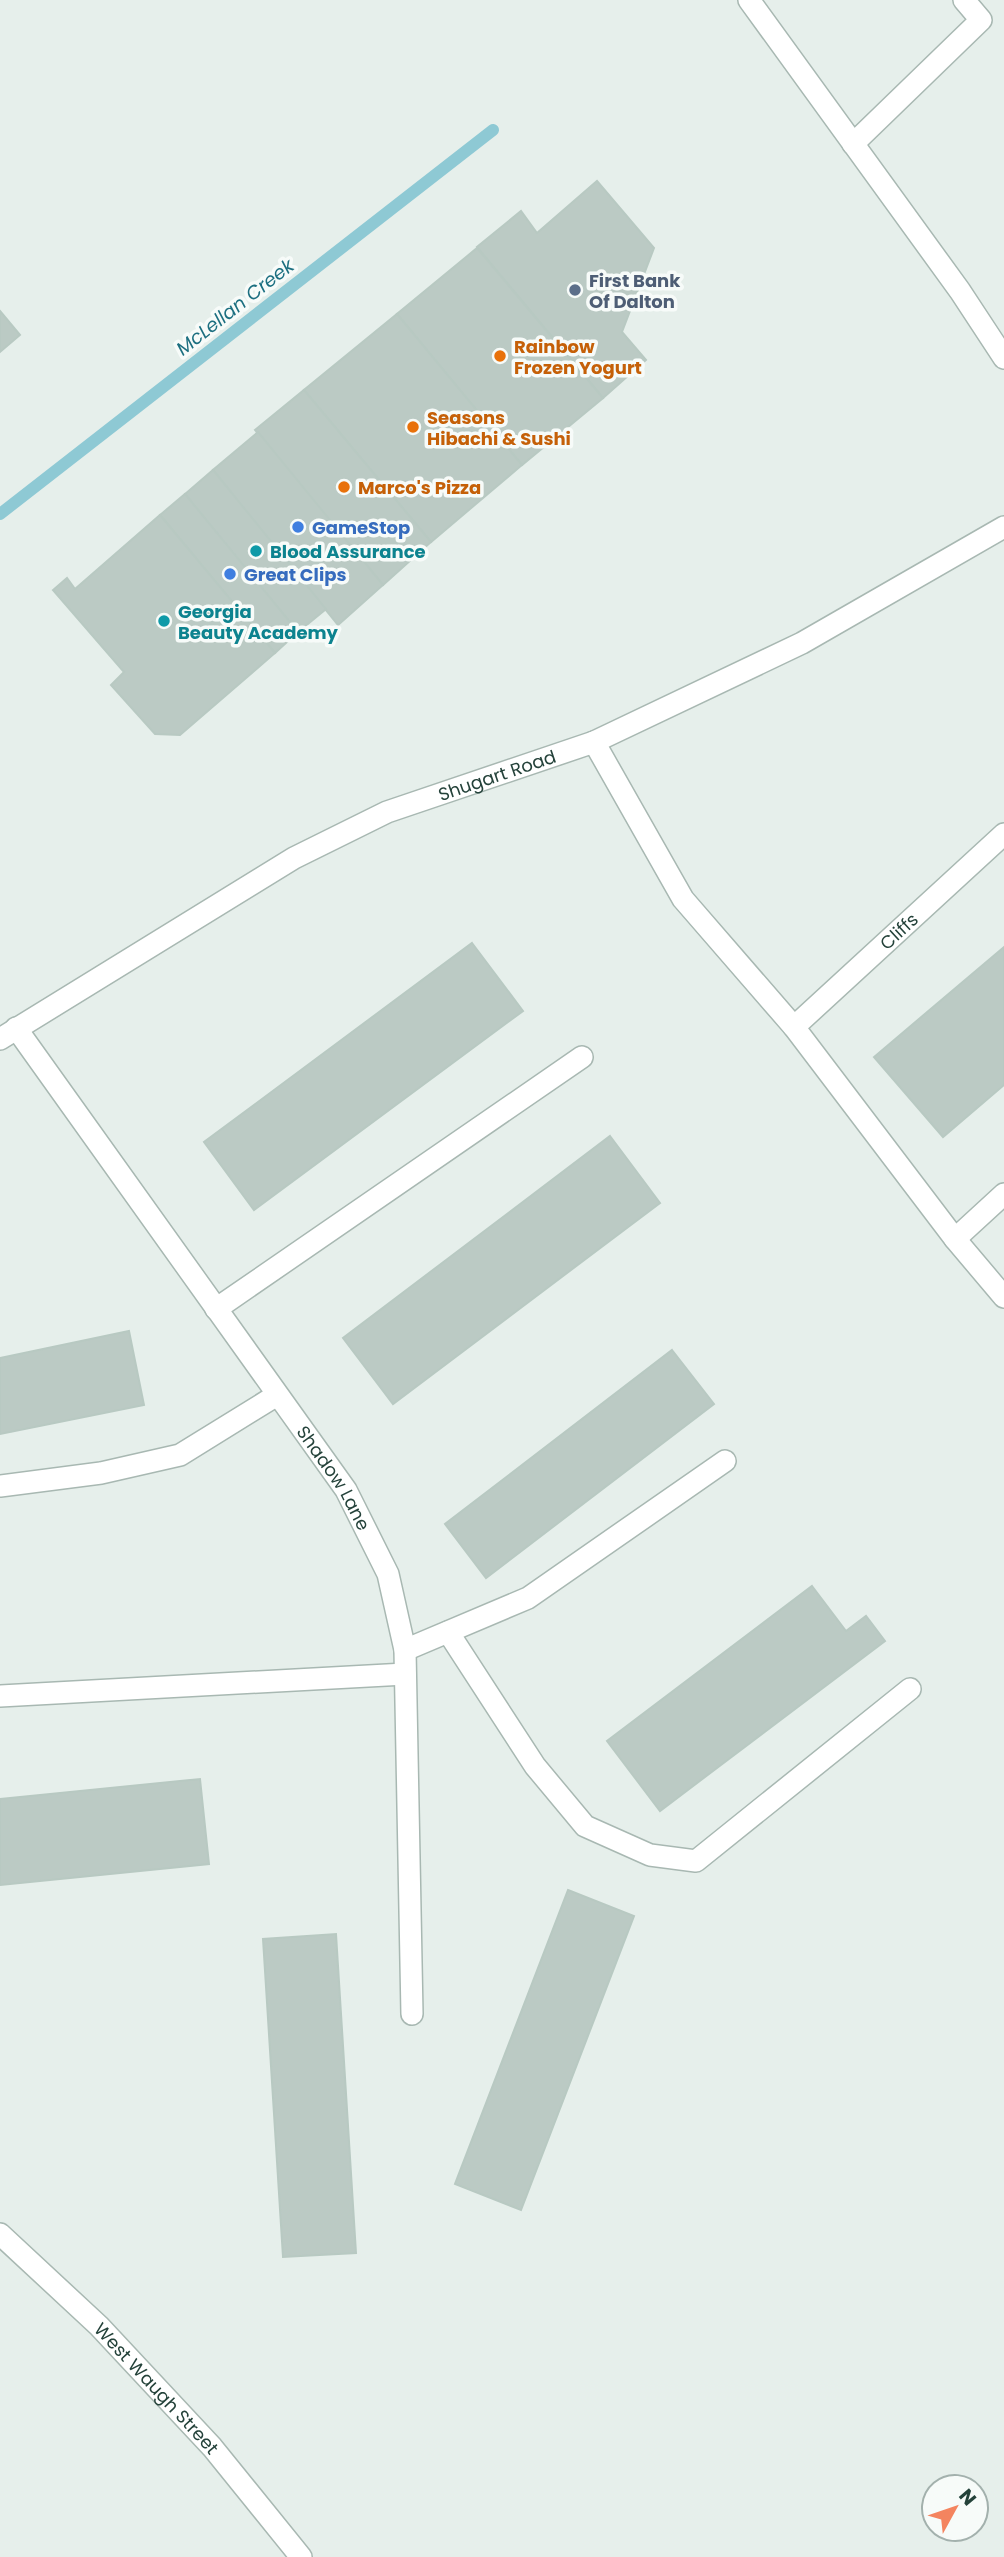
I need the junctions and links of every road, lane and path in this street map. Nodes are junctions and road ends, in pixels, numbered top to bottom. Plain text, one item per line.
1 (749, 0) edge
2 (964, 0) edge
3 (853, 144) junction
4 (1004, 358) edge
5 (1004, 527) edge
6 (594, 741) junction
7 (1004, 834) edge
8 (794, 1027) junction
9 (8, 1033) edge
10 (582, 1057) dead end
11 (1004, 1194) edge
12 (955, 1240) junction
13 (1004, 1297) edge
14 (216, 1309) junction
15 (277, 1395) junction
16 (725, 1461) dead end
17 (0, 1486) edge
18 (448, 1632) junction
19 (405, 1650) junction
20 (405, 1674) junction
21 (910, 1689) dead end
22 (0, 1696) edge
23 (412, 2014) dead end
24 (0, 2234) edge
25 (301, 2557) edge

1 - 3 street
2 - 3 street
3 - 4 street
5 - 6 street, Shugart Road
6 - 8 street
6 - 9 street, Shugart Road
7 - 8 street, Cliffs
8 - 12 street
9 - 14 street, Shadow Lane
10 - 14 street
11 - 12 street
12 - 13 street
14 - 15 street, Shadow Lane
15 - 17 street
15 - 19 street, Shadow Lane
16 - 18 street
18 - 19 street
18 - 21 street
19 - 20 street, Shadow Lane
20 - 22 street
20 - 23 street, Shadow Lane
24 - 25 street, West Waugh Street

